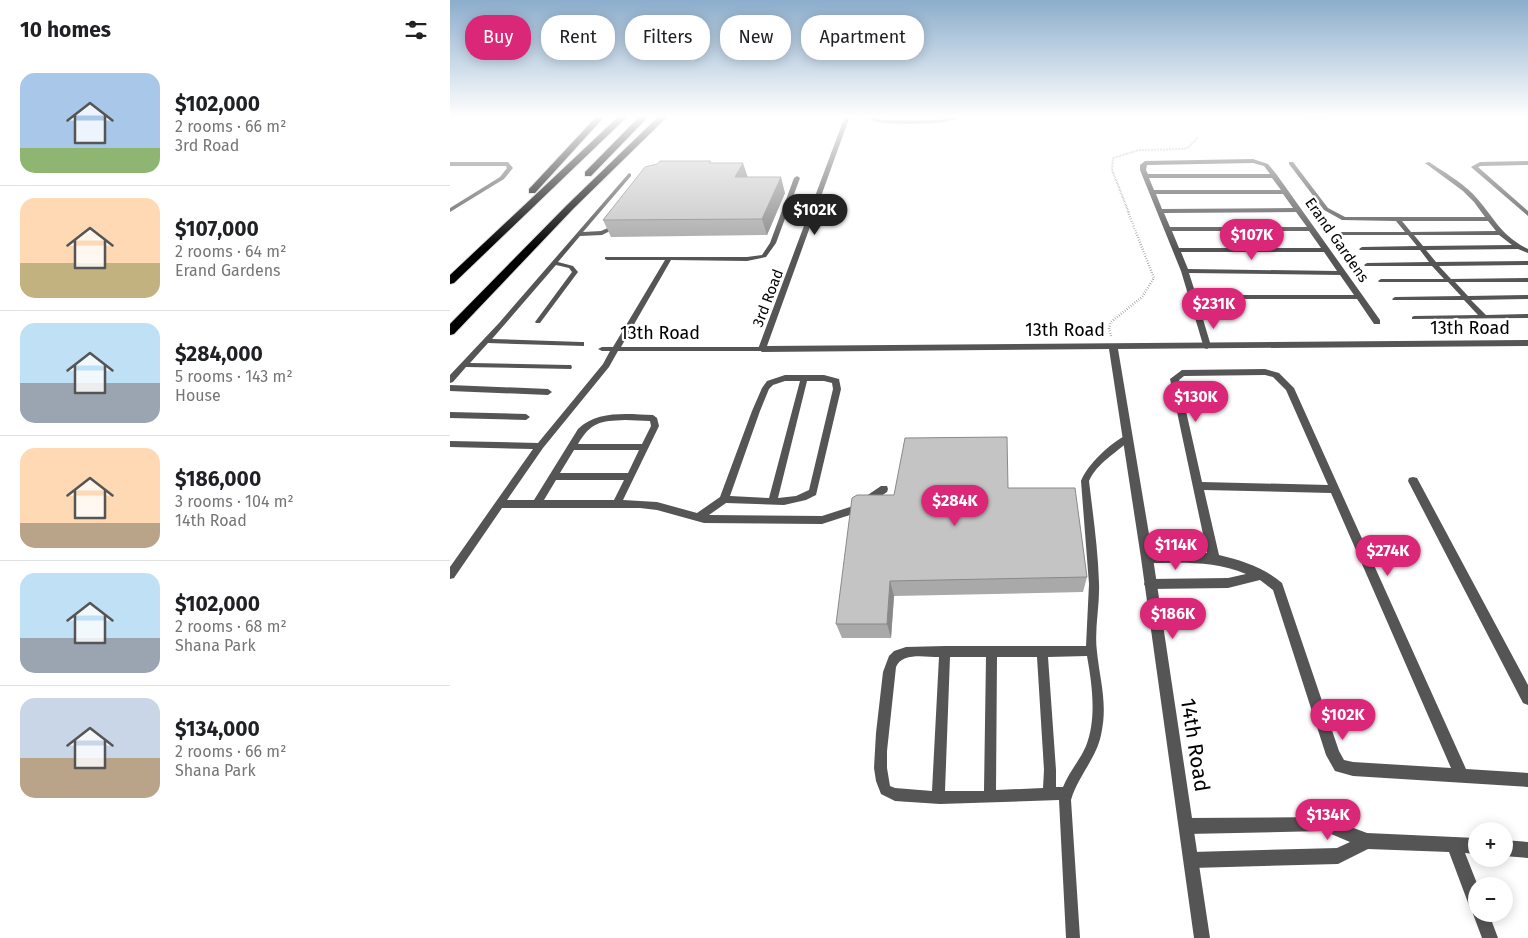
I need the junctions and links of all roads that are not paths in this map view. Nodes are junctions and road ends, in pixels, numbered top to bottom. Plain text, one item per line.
1 (561, 160) edge
2 (578, 160) edge
3 (602, 160) edge
4 (619, 160) edge
5 (832, 160) edge
6 (1528, 163) edge
7 (450, 164) edge
8 (1291, 164) dead end
9 (1427, 164) dead end
10 (629, 175) dead end
11 (1146, 176) junction
12 (1275, 176) junction
13 (797, 178) dead end
14 (1152, 192) junction
15 (1287, 192) junction
16 (611, 197) junction
17 (619, 197) edge
18 (450, 210) edge
19 (1299, 210) junction
20 (1160, 211) junction
21 (1528, 214) edge
22 (1398, 219) junction
23 (1488, 219) junction
24 (610, 229) edge
25 (1168, 229) junction
26 (1312, 229) junction
27 (1499, 233) junction
28 (580, 234) junction
29 (1342, 234) dead end
30 (1410, 234) junction
31 (1517, 247) junction
32 (1422, 248) junction
33 (1362, 249) dead end
34 (1177, 250) junction
35 (1327, 250) junction
36 (1528, 252) edge
37 (607, 258) dead end
38 (668, 259) junction
39 (555, 263) junction
40 (1528, 263) edge
41 (1434, 264) junction
42 (1367, 265) dead end
43 (450, 270) edge
44 (1185, 271) junction
45 (1343, 273) junction
46 (1450, 280) junction
47 (1528, 280) edge
48 (450, 281) edge
49 (1381, 281) dead end
50 (1193, 297) junction
51 (1360, 297) junction
52 (1528, 297) edge
53 (1466, 298) junction
54 (1394, 299) dead end
55 (450, 316) edge
56 (1483, 316) junction
57 (1528, 316) edge
58 (1414, 318) dead end
59 (538, 322) dead end
60 (1377, 322) dead end
61 (450, 331) edge
62 (486, 341) junction
63 (1528, 343) edge
64 (581, 344) dead end
65 (1115, 346) junction
66 (1207, 346) junction
67 (762, 348) junction
68 (602, 349) dead end
69 (616, 349) junction
70 (464, 365) junction
71 (568, 366) dead end
72 (804, 378) junction
73 (450, 380) edge
74 (450, 388) edge
75 (548, 392) dead end
76 (450, 415) edge
77 (526, 417) dead end
78 (1127, 438) junction
79 (450, 444) edge
80 (540, 446) junction
81 (571, 446) junction
82 (645, 448) junction
83 (631, 476) junction
84 (553, 477) junction
85 (1413, 481) dead end
86 (1199, 486) junction
87 (884, 489) dead end
88 (1334, 489) junction
89 (724, 499) junction
90 (773, 501) junction
91 (617, 503) junction
92 (500, 504) junction
93 (537, 504) junction
94 (698, 518) junction
95 (1147, 558) junction
96 (1214, 559) junction
97 (450, 575) edge
98 (1263, 575) junction
99 (1150, 584) junction
100 (1042, 650) junction
101 (944, 651) junction
102 (992, 651) junction
103 (1092, 651) junction
104 (1528, 698) edge
105 (1462, 776) junction
106 (1528, 780) edge
107 (1066, 793) junction
108 (1049, 794) junction
109 (990, 797) junction
110 (938, 798) junction
111 (1187, 826) junction
112 (1367, 841) junction
113 (1454, 845) junction
114 (1468, 846) edge
115 (1513, 849) edge
116 (1528, 850) edge
117 (1192, 860) junction
118 (1468, 881) edge
119 (1484, 922) edge
120 (1073, 938) edge
121 (1202, 938) edge
122 (1490, 938) edge

1 - 43 highway
2 - 48 highway
3 - 55 highway
4 - 61 highway
5 - 67 street, 3rd Road
6 - 21 street
7 - 18 lane
8 - 22 lane
9 - 23 lane
10 - 16 lane
11 - 12 street
11 - 12 street, Erand Gardens
11 - 14 street
12 - 15 street, Erand Gardens
13 - 38 lane
14 - 15 street
14 - 20 street
15 - 19 street, Erand Gardens
16 - 17 lane
16 - 28 lane
19 - 20 street
19 - 26 street, Erand Gardens
20 - 25 street
22 - 23 lane
22 - 30 lane
23 - 27 lane
24 - 28 lane
25 - 26 street
25 - 34 street
26 - 35 street, Erand Gardens
27 - 30 lane
27 - 31 lane
28 - 39 lane
29 - 30 lane
30 - 32 lane
31 - 32 lane
31 - 36 lane
32 - 33 lane
32 - 41 lane
34 - 35 street
34 - 44 street
35 - 45 street, Erand Gardens
37 - 38 lane
38 - 69 lane
39 - 59 lane
39 - 62 lane
40 - 41 lane
41 - 42 lane
41 - 46 lane
44 - 45 street
44 - 50 street
45 - 51 street, Erand Gardens
46 - 47 lane
46 - 49 lane
46 - 53 lane
50 - 51 street
50 - 66 street
51 - 60 street, Erand Gardens
52 - 53 lane
53 - 54 lane
53 - 56 lane
56 - 57 lane
56 - 58 lane
62 - 64 lane
62 - 70 lane
63 - 66 street, 13th Road
65 - 66 street, 13th Road
65 - 67 street, 13th Road
65 - 78 street, 14th Road
67 - 69 lane, 13th Road
68 - 69 lane, 13th Road
69 - 80 lane
70 - 71 lane
70 - 73 lane
72 - 89 lane
72 - 90 lane
72 - 90 lane
74 - 75 lane
76 - 77 lane
78 - 95 street, 14th Road
78 - 103 lane
79 - 80 lane
80 - 92 lane
81 - 82 lane
81 - 82 lane
81 - 84 lane
82 - 83 lane
83 - 84 lane
83 - 91 lane
84 - 93 lane
85 - 104 street
86 - 88 street
86 - 88 street
86 - 96 street
87 - 94 lane
88 - 105 street
89 - 90 lane
89 - 94 lane
91 - 93 lane
91 - 94 lane
92 - 93 lane
92 - 97 lane
95 - 96 street
95 - 99 street, 14th Road
96 - 98 street
98 - 99 street
98 - 105 street
99 - 111 street, 14th Road
100 - 102 lane
100 - 103 lane
100 - 108 lane
101 - 102 lane
101 - 110 lane
101 - 110 lane
102 - 109 lane
103 - 107 lane
105 - 106 street
107 - 108 lane
107 - 120 lane
108 - 109 lane
109 - 110 lane
111 - 112 street
111 - 117 street, 14th Road
112 - 113 street
112 - 117 street
113 - 114 street
113 - 118 street
115 - 116 street
117 - 121 street, 14th Road
119 - 122 street

